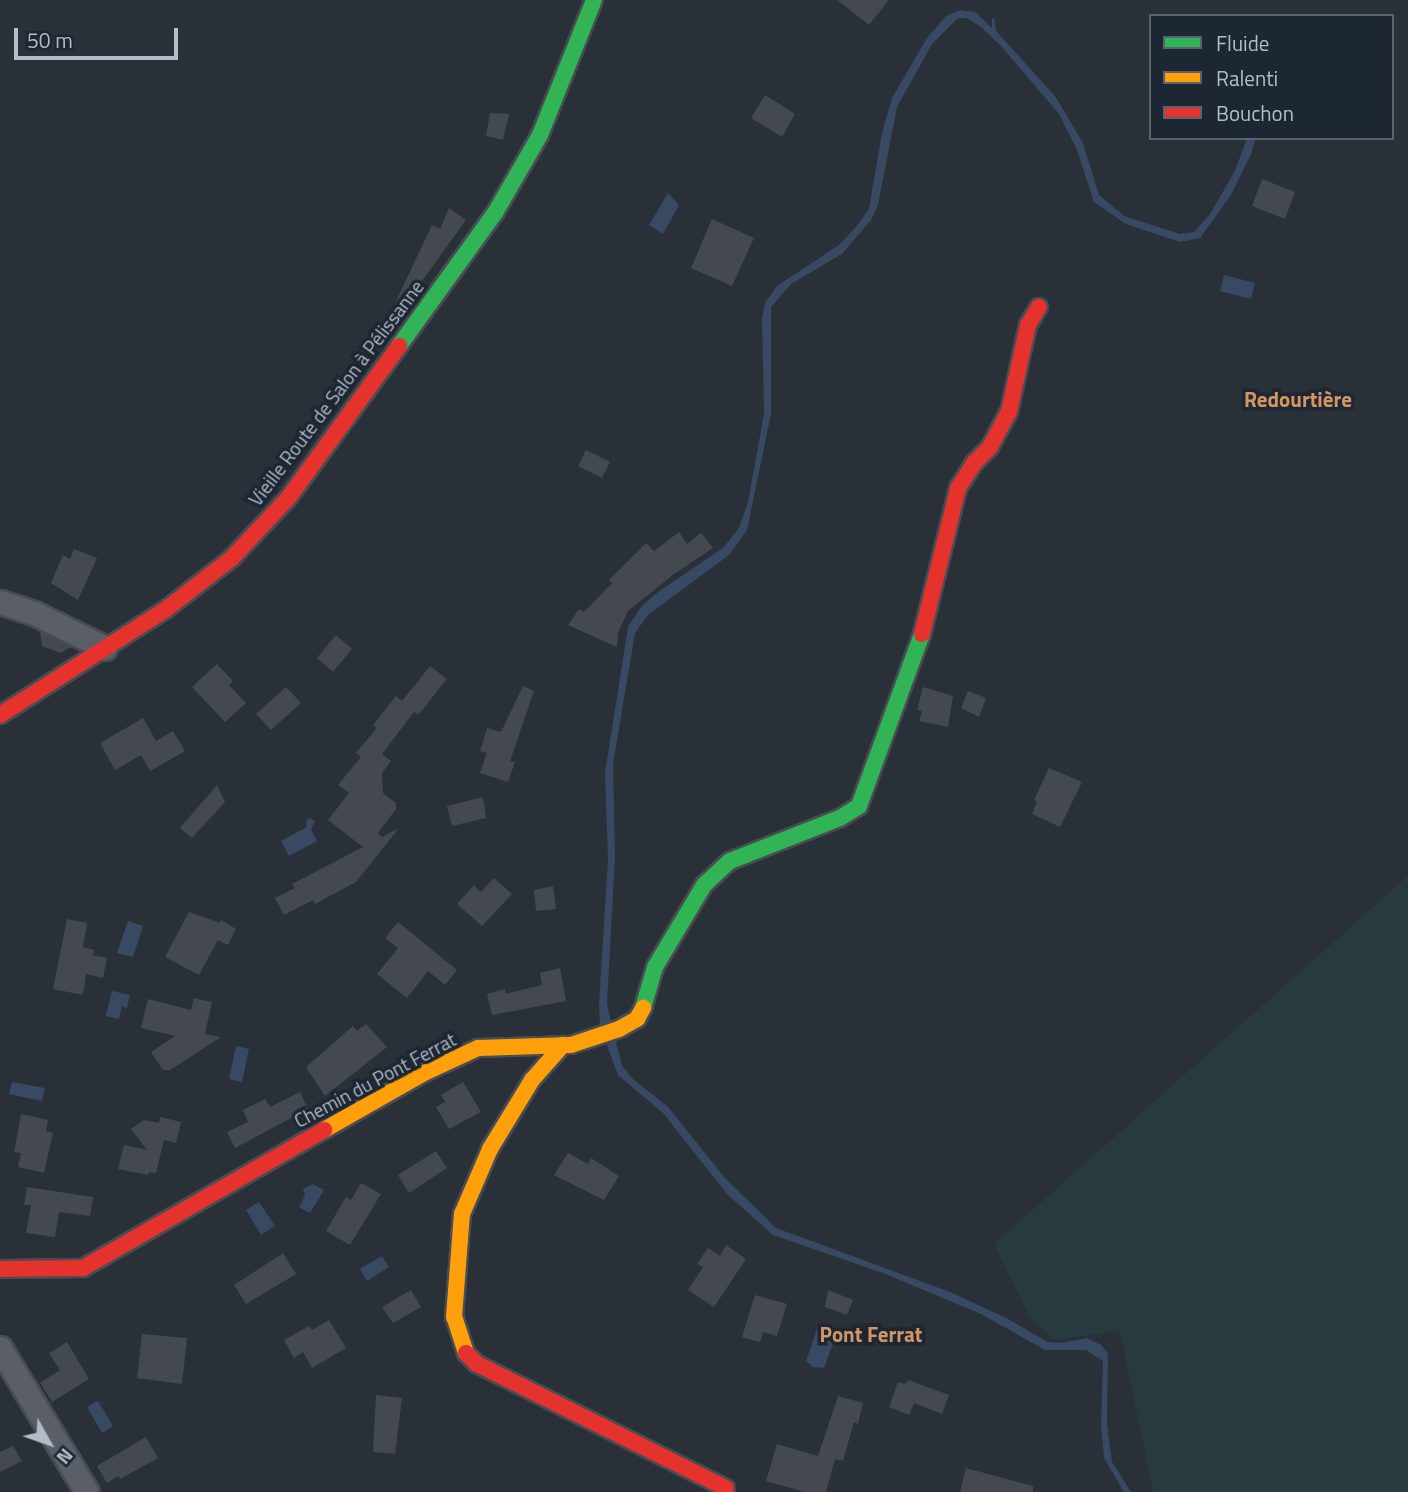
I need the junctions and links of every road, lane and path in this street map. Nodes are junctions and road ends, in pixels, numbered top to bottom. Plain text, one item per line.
1 (594, 0) edge
2 (1040, 307) dead end
3 (0, 602) edge
4 (105, 648) junction
5 (0, 715) edge
6 (563, 1045) junction
7 (0, 1269) edge
8 (0, 1348) edge
9 (726, 1488) dead end
10 (88, 1492) edge

1 - 4 street, Vieille Route de Salon à Pélissanne
2 - 6 street, Chemin du Pont Ferrat
3 - 4 street
4 - 5 street, Vieille Route de Salon à Pélissanne
6 - 7 street, Chemin du Pont Ferrat
6 - 9 street
8 - 10 street

